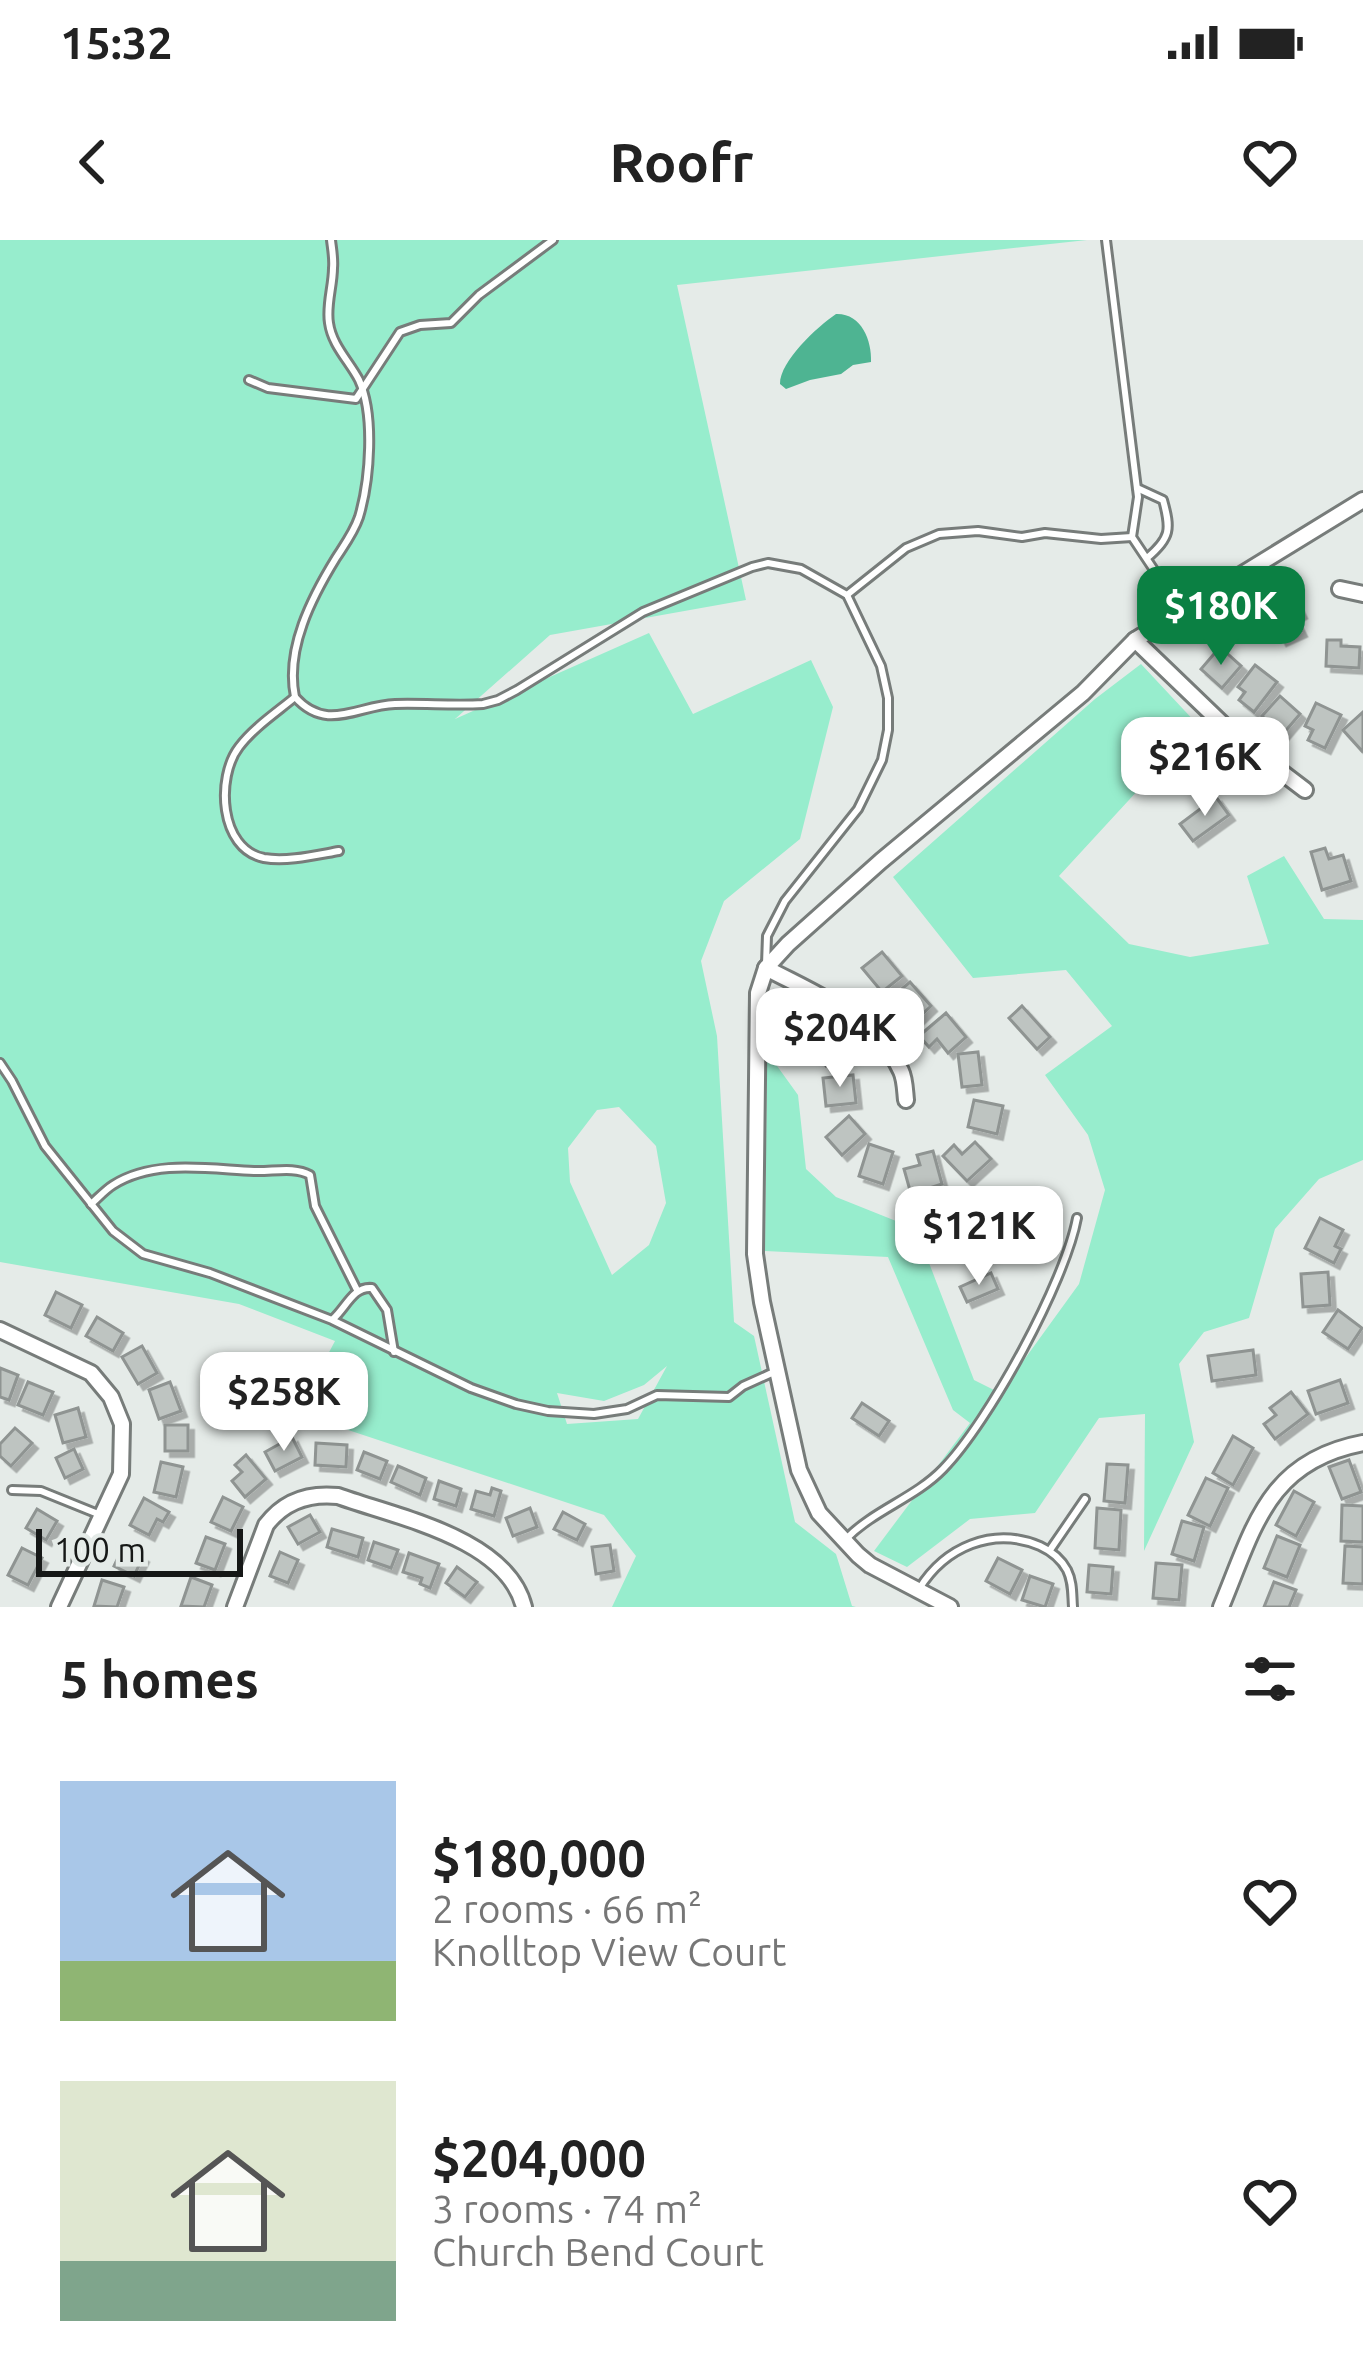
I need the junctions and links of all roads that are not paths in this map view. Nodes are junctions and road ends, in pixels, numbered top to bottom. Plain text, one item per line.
1 (331, 240) edge
2 (553, 240) edge
3 (1106, 240) edge
4 (249, 380) dead end
5 (364, 391) junction
6 (1137, 488) junction
7 (1363, 500) edge
8 (1132, 537) junction
9 (1147, 558) junction
10 (1340, 589) dead end
11 (1363, 594) edge
12 (847, 595) junction
13 (1169, 620) junction
14 (1135, 640) junction
15 (296, 697) junction
16 (1305, 790) dead end
17 (339, 851) dead end
18 (766, 968) junction
19 (0, 1064) edge
20 (906, 1100) dead end
21 (91, 1204) junction
22 (1077, 1218) dead end
23 (357, 1290) junction
24 (332, 1320) junction
25 (0, 1330) edge
26 (394, 1352) junction
27 (777, 1370) junction
28 (1363, 1443) edge
29 (12, 1490) dead end
30 (1085, 1499) dead end
31 (102, 1516) junction
32 (844, 1542) junction
33 (1050, 1550) junction
34 (919, 1589) junction
35 (59, 1607) edge
36 (235, 1607) edge
37 (524, 1607) edge
38 (950, 1607) edge
39 (1073, 1607) edge
40 (1221, 1607) edge

1 - 5 lane
2 - 5 lane
3 - 6 lane
4 - 5 lane
5 - 15 lane
6 - 8 lane
6 - 9 lane
7 - 13 street
8 - 9 lane
8 - 12 lane
9 - 13 lane
10 - 11 street
12 - 15 lane
12 - 18 lane
13 - 14 street
14 - 16 street
14 - 18 street
15 - 17 lane
18 - 20 street
18 - 27 street
19 - 21 lane
21 - 23 lane
21 - 24 lane
22 - 32 lane
23 - 24 lane
23 - 26 lane
24 - 26 lane
25 - 31 street
26 - 27 lane
27 - 32 street
28 - 40 street
29 - 31 lane
30 - 33 lane
31 - 35 street
32 - 34 street
33 - 34 lane
33 - 39 lane
34 - 38 street
36 - 37 street

